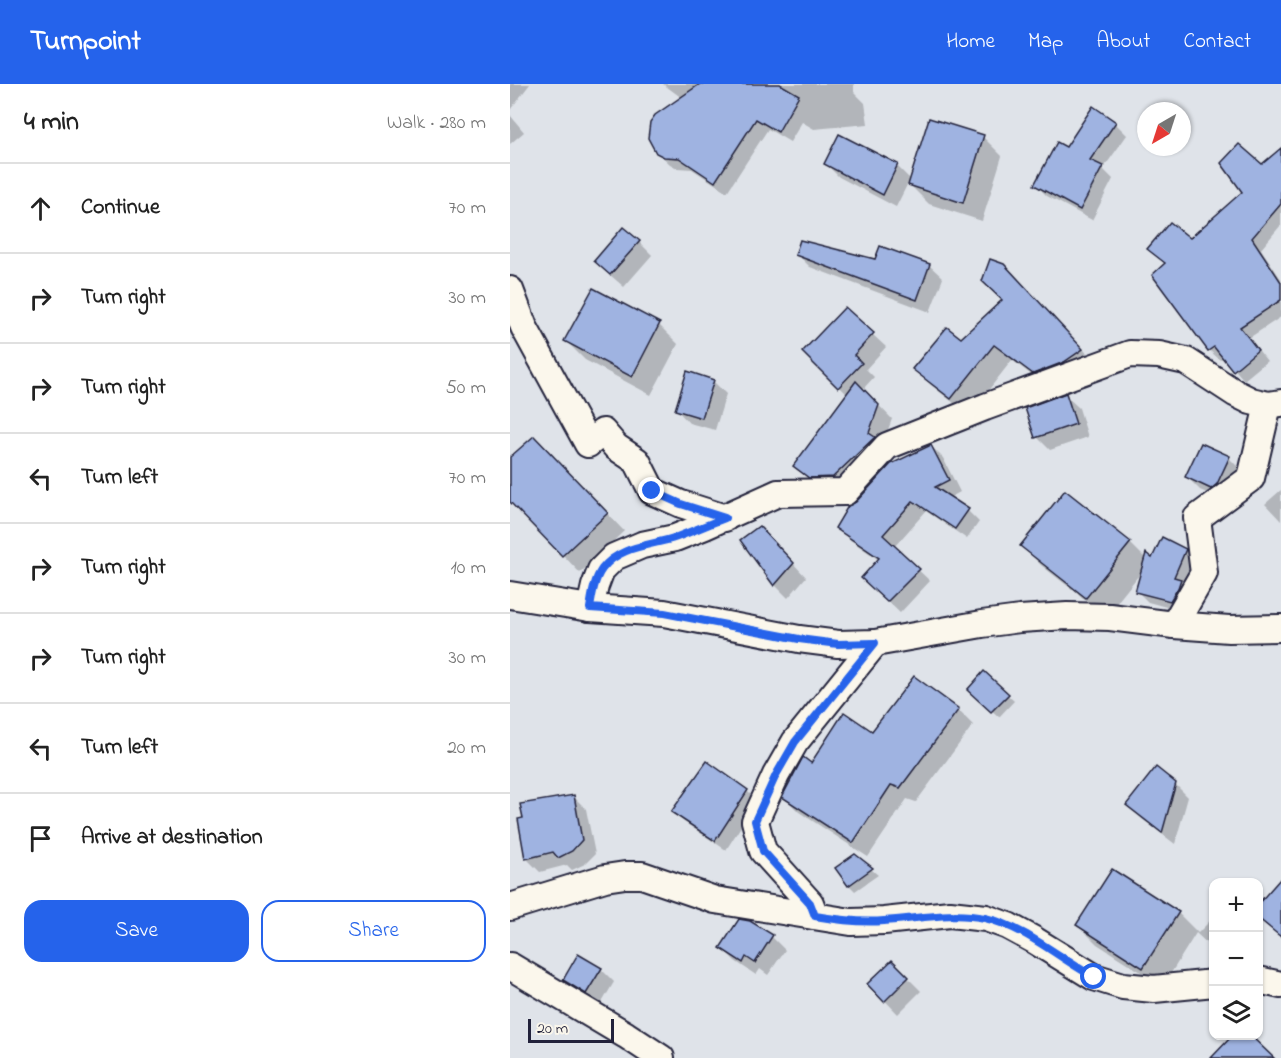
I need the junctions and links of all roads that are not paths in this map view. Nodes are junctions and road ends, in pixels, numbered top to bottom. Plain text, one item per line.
1 (510, 291) edge
2 (1274, 404) edge
3 (725, 518) junction
4 (510, 595) edge
5 (590, 608) junction
6 (1174, 625) junction
7 (1281, 628) edge
8 (875, 643) junction
9 (510, 907) edge
10 (815, 916) junction
11 (510, 966) edge
12 (1263, 981) edge
13 (1209, 984) edge
14 (1281, 985) edge
15 (661, 1058) edge

1 - 3 street
2 - 3 street
2 - 6 street
3 - 5 street
4 - 5 street
5 - 8 street
6 - 7 street
6 - 8 street
8 - 10 street
9 - 10 street
10 - 13 street
11 - 15 street
12 - 14 street

